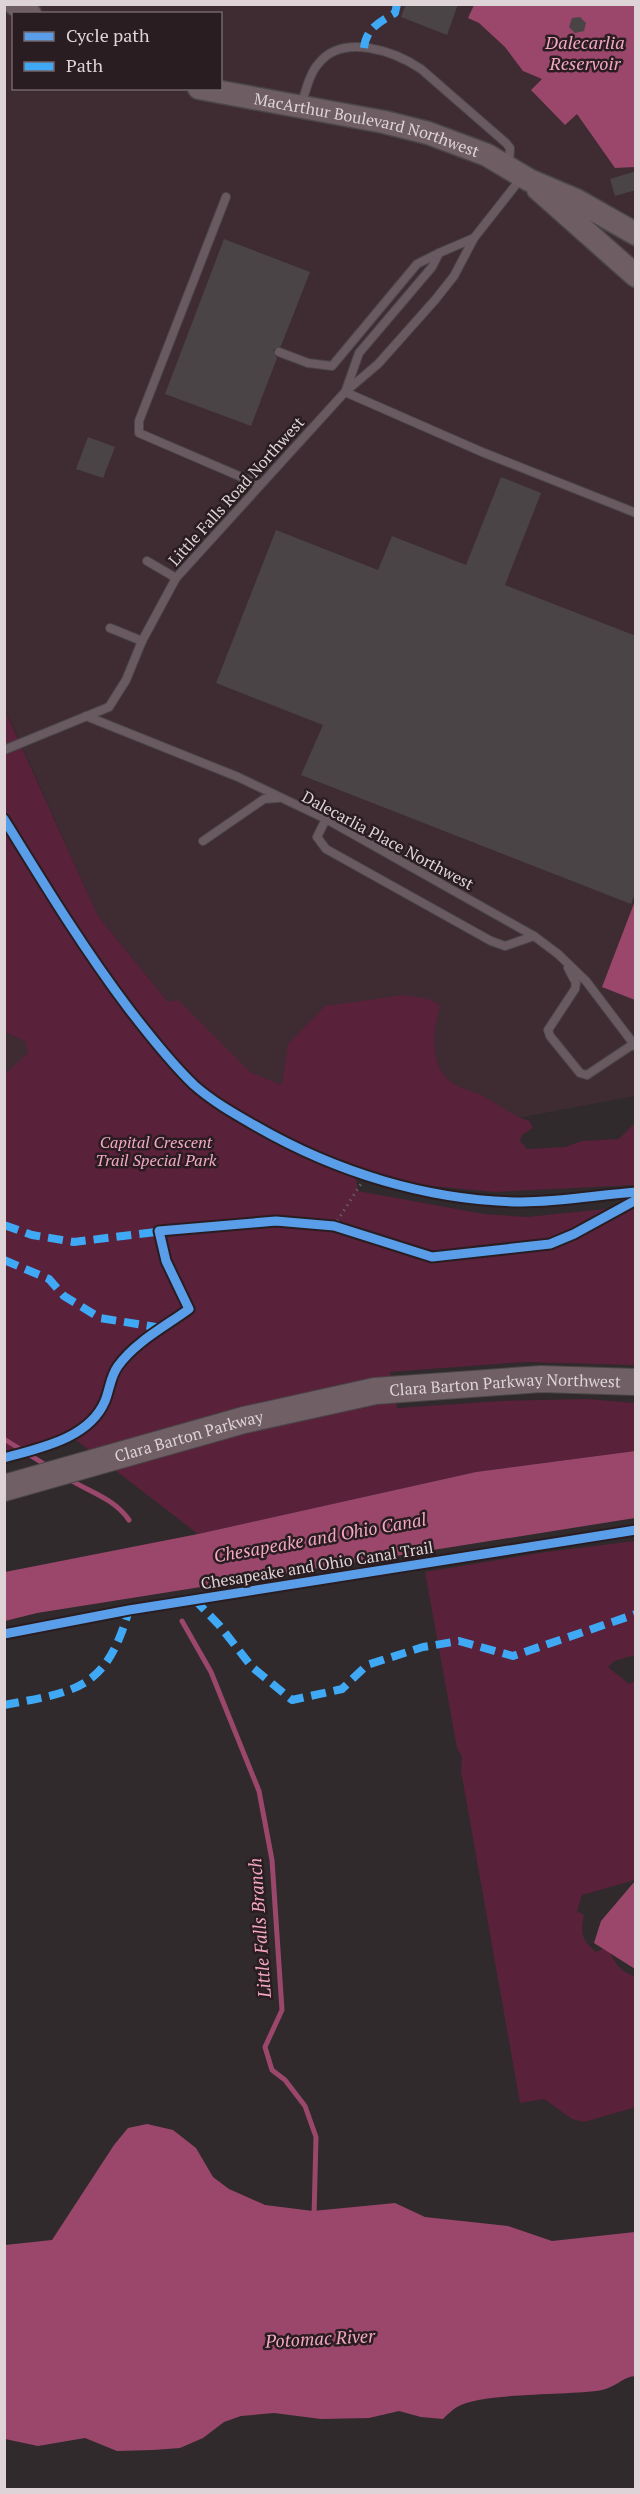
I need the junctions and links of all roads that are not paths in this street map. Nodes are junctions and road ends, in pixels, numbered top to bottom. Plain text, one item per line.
1 (210, 90) edge
2 (301, 107) junction
3 (520, 175) junction
4 (226, 197) dead end
5 (636, 234) edge
6 (474, 238) junction
7 (439, 253) junction
8 (636, 276) edge
9 (279, 352) dead end
10 (345, 392) junction
11 (260, 485) junction
12 (636, 513) edge
13 (147, 561) dead end
14 (176, 578) junction
15 (110, 628) dead end
16 (142, 641) junction
17 (87, 716) junction
18 (4, 750) edge
19 (279, 798) junction
20 (327, 819) junction
21 (203, 841) dead end
22 (534, 936) junction
23 (563, 959) junction
24 (634, 1046) edge
25 (636, 1382) edge
26 (375, 1391) joint
27 (4, 1488) edge

1 - 2 main road, MacArthur Boulevard Northwest
2 - 3 main road, MacArthur Boulevard Northwest
2 - 3 lane
3 - 5 main road, MacArthur Boulevard Northwest
3 - 6 lane, Little Falls Road Northwest
3 - 8 main road, MacArthur Boulevard Northwest
4 - 11 lane
6 - 7 lane
6 - 10 lane, Little Falls Road Northwest
7 - 9 lane
7 - 10 lane
10 - 11 lane, Little Falls Road Northwest
10 - 12 lane
11 - 14 lane, Little Falls Road Northwest
13 - 14 lane
14 - 16 lane, Little Falls Road Northwest
15 - 16 lane
16 - 17 lane, Little Falls Road Northwest
17 - 18 lane, Little Falls Road Northwest
17 - 19 lane, Dalecarlia Place Northwest
19 - 20 lane, Dalecarlia Place Northwest
19 - 21 lane
20 - 22 lane, Dalecarlia Place Northwest
20 - 22 lane
22 - 23 lane, Dalecarlia Place Northwest
23 - 24 lane, Dalecarlia Place Northwest
23 - 24 lane
25 - 26 highway, Clara Barton Parkway Northwest
26 - 27 highway, Clara Barton Parkway

